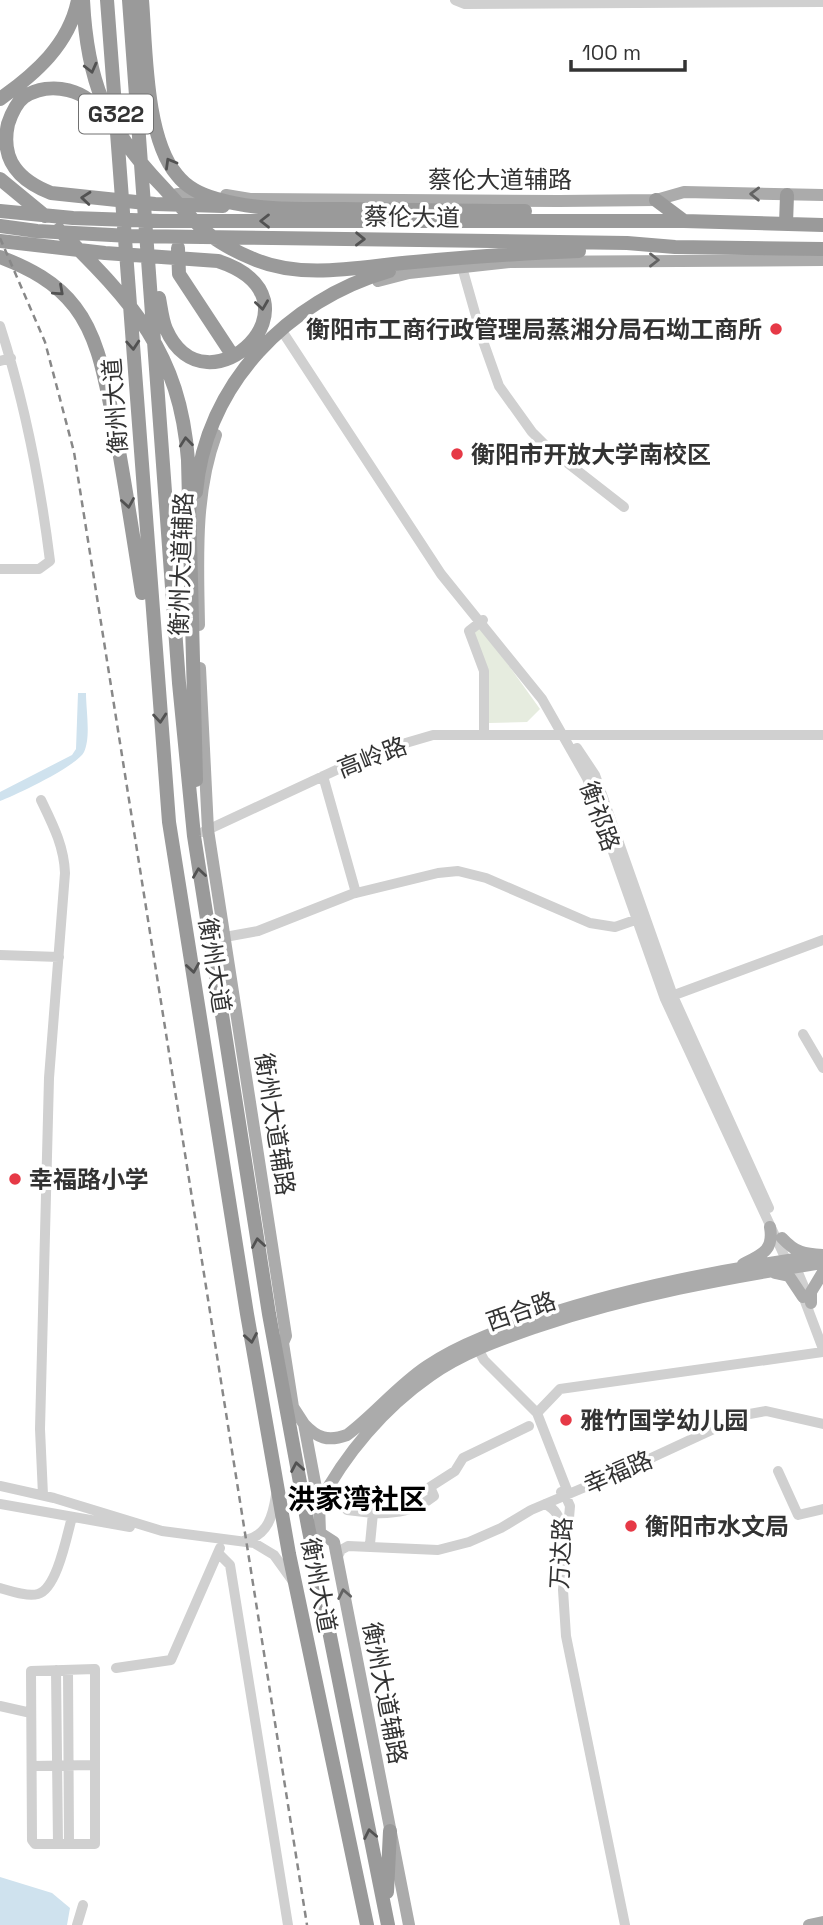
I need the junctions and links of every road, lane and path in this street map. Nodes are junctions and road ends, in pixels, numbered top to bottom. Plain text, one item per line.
1 (80, 0) edge
2 (107, 0) edge
3 (129, 0) edge
4 (142, 0) edge
5 (455, 0) edge
6 (546, 4) edge
7 (823, 4) edge
8 (0, 99) edge
9 (0, 179) edge
10 (121, 180) junction
11 (177, 194) joint
12 (787, 195) junction
13 (823, 195) edge
14 (383, 200) junction
15 (656, 200) junction
16 (405, 205) junction
17 (276, 209) junction
18 (370, 210) junction
19 (0, 211) edge
20 (684, 221) junction
21 (823, 221) edge
22 (786, 224) junction
23 (0, 226) edge
24 (146, 227) junction
25 (0, 241) edge
26 (675, 247) junction
27 (823, 249) edge
28 (0, 257) edge
29 (823, 260) edge
30 (459, 263) junction
31 (0, 326) edge
32 (285, 333) junction
33 (5, 360) edge
34 (239, 365) junction
35 (624, 507) dead end
36 (190, 559) junction
37 (1, 569) edge
38 (481, 621) junction
39 (157, 688) junction
40 (484, 734) junction
41 (823, 735) edge
42 (566, 736) junction
43 (323, 776) junction
44 (41, 800) dead end
45 (208, 830) junction
46 (194, 836) junction
47 (356, 893) junction
48 (638, 919) junction
49 (225, 937) junction
50 (823, 940) edge
51 (0, 955) edge
52 (59, 957) junction
53 (669, 997) junction
54 (803, 1034) dead end
55 (823, 1068) edge
56 (770, 1227) junction
57 (782, 1238) junction
58 (823, 1255) edge
59 (791, 1264) junction
60 (823, 1264) edge
61 (732, 1269) junction
62 (765, 1272) junction
63 (823, 1272) edge
64 (807, 1300) junction
65 (823, 1334) edge
66 (478, 1349) junction
67 (823, 1351) edge
68 (289, 1403) junction
69 (537, 1413) junction
70 (823, 1422) edge
71 (304, 1423) junction
72 (529, 1426) dead end
73 (778, 1471) dead end
74 (277, 1484) junction
75 (0, 1486) edge
76 (578, 1489) junction
77 (563, 1494) junction
78 (43, 1496) junction
79 (0, 1504) edge
80 (319, 1504) junction
81 (545, 1504) junction
82 (570, 1506) junction
83 (823, 1509) edge
84 (347, 1510) dead end
85 (373, 1513) junction
86 (72, 1517) junction
87 (563, 1529) junction
88 (314, 1530) junction
89 (162, 1531) junction
90 (224, 1538) junction
91 (245, 1541) junction
92 (334, 1542) junction
93 (370, 1544) junction
94 (440, 1547) junction
95 (218, 1553) junction
96 (337, 1558) junction
97 (296, 1586) junction
98 (0, 1588) edge
99 (116, 1668) dead end
100 (56, 1670) junction
101 (68, 1670) junction
102 (0, 1706) edge
103 (31, 1713) junction
104 (63, 1765) junction
105 (95, 1765) junction
106 (32, 1766) junction
107 (390, 1831) junction
108 (64, 1844) junction
109 (612, 1875) junction
110 (83, 1905) dead end
111 (389, 1921) edge
112 (823, 1922) edge
113 (77, 1925) edge
114 (288, 1925) edge
115 (367, 1925) edge
116 (410, 1925) edge
117 (619, 1925) edge
118 (625, 1925) edge
119 (808, 1925) edge

1 - 8 highway
1 -> 30 highway
2 - 10 highway, 衡州大道 / G322
3 - 24 highway, 衡州大道 / G322
17 -> 4 highway
5 - 6 street
6 - 7 street
36 -> 9 highway
17 -> 10 highway
10 -> 39 highway, 衡州大道 / G322
11 - 14 main road, 蔡伦大道辅路
11 - 34 highway
12 - 13 main road, 蔡伦大道辅路
12 -> 15 main road, 蔡伦大道辅路
12 - 22 highway
14 - 16 main road, 蔡伦大道辅路
14 - 18 highway
15 - 16 main road, 蔡伦大道辅路
15 - 20 highway
16 - 18 highway
16 - 20 highway
17 - 18 highway
20 -> 19 highway, 蔡伦大道
20 - 22 highway, 蔡伦大道
21 - 22 highway, 蔡伦大道
23 -> 26 highway, 蔡伦大道
25 -> 24 highway
24 - 46 highway, 衡州大道
26 - 27 highway, 蔡伦大道
26 - 30 highway
28 -> 39 highway
30 -> 29 main road
30 - 32 main road
30 - 35 street
30 - 36 highway
31 - 33 street
32 - 34 main road, 衡州大道辅路
32 - 38 street, 衡祁路
33 - 37 street
34 - 45 main road, 衡州大道辅路
36 - 46 highway
38 - 40 street
38 - 42 street, 衡祁路
39 -> 74 highway, 衡州大道
40 - 42 street, 高岭路
40 - 43 street, 高岭路
41 - 42 street, 高岭路
42 - 48 street, 衡祁路
42 - 53 street, 衡祁路
43 - 45 street, 高岭路
43 - 47 street
44 - 52 street
45 - 46 street, 高岭路
45 - 49 main road, 衡州大道辅路
68 -> 46 highway, 衡州大道
47 - 48 street
47 - 49 street
48 - 53 street, 衡祁路
49 - 68 main road, 衡州大道辅路
50 - 53 street
51 - 52 street
52 - 78 street
53 - 56 street, 衡祁路
53 - 57 street, 衡祁路
54 - 55 street
56 - 59 street, 衡祁路
56 - 61 main road
57 - 58 main road
57 - 59 street, 衡祁路
58 - 59 main road, 西合路
59 - 60 main road, 西合路
59 - 61 main road, 西合路
59 - 62 main road, 西合路
59 - 64 street, 衡祁路
61 - 71 main road, 西合路
62 - 64 main road
62 - 66 main road, 西合路
63 - 64 main road
64 - 65 street, 衡祁路
64 - 67 street, 衡祁路
66 - 69 street
66 - 80 main road, 西合路
67 - 69 street
68 - 71 main road, 衡州大道辅路
88 -> 68 highway, 衡州大道
69 - 77 street
70 - 76 street, 幸福路
70 - 77 street, 幸福路
71 - 80 main road, 衡州大道辅路
72 - 85 street
73 - 83 street
74 - 91 street
74 - 97 highway, 衡州大道
75 - 78 street
76 - 77 street, 幸福路
76 - 82 street
77 - 81 street, 幸福路
77 - 82 street, 万达路
77 - 87 street, 万达路
77 - 94 street, 幸福路
78 - 89 street
79 - 86 street
80 - 88 main road, 西合路
81 - 87 street
81 - 94 street, 幸福路
82 - 109 street, 万达路
84 - 85 street
85 - 93 street
86 - 89 street
86 - 98 street
87 - 109 street, 万达路
88 - 92 main road
111 -> 88 highway, 衡州大道
89 - 90 street
90 - 91 street
90 - 95 street
91 - 97 street
92 - 93 street, 幸福路
92 - 96 main road, 衡州大道辅路
93 - 94 street, 幸福路
94 - 96 street, 幸福路
95 - 99 street
95 - 114 street
107 -> 96 main road, 衡州大道辅路
97 - 115 highway, 衡州大道
100 - 101 street
100 - 103 street
100 - 104 street
101 - 104 street
101 - 105 street
102 - 103 street
103 - 106 street
104 - 105 street
104 - 106 street
104 - 108 street
105 - 108 street
106 - 108 street
107 - 111 highway
107 - 116 main road, 衡州大道辅路
109 - 117 street, 万达路
109 - 118 street, 万达路
110 - 113 street
112 - 119 main road

